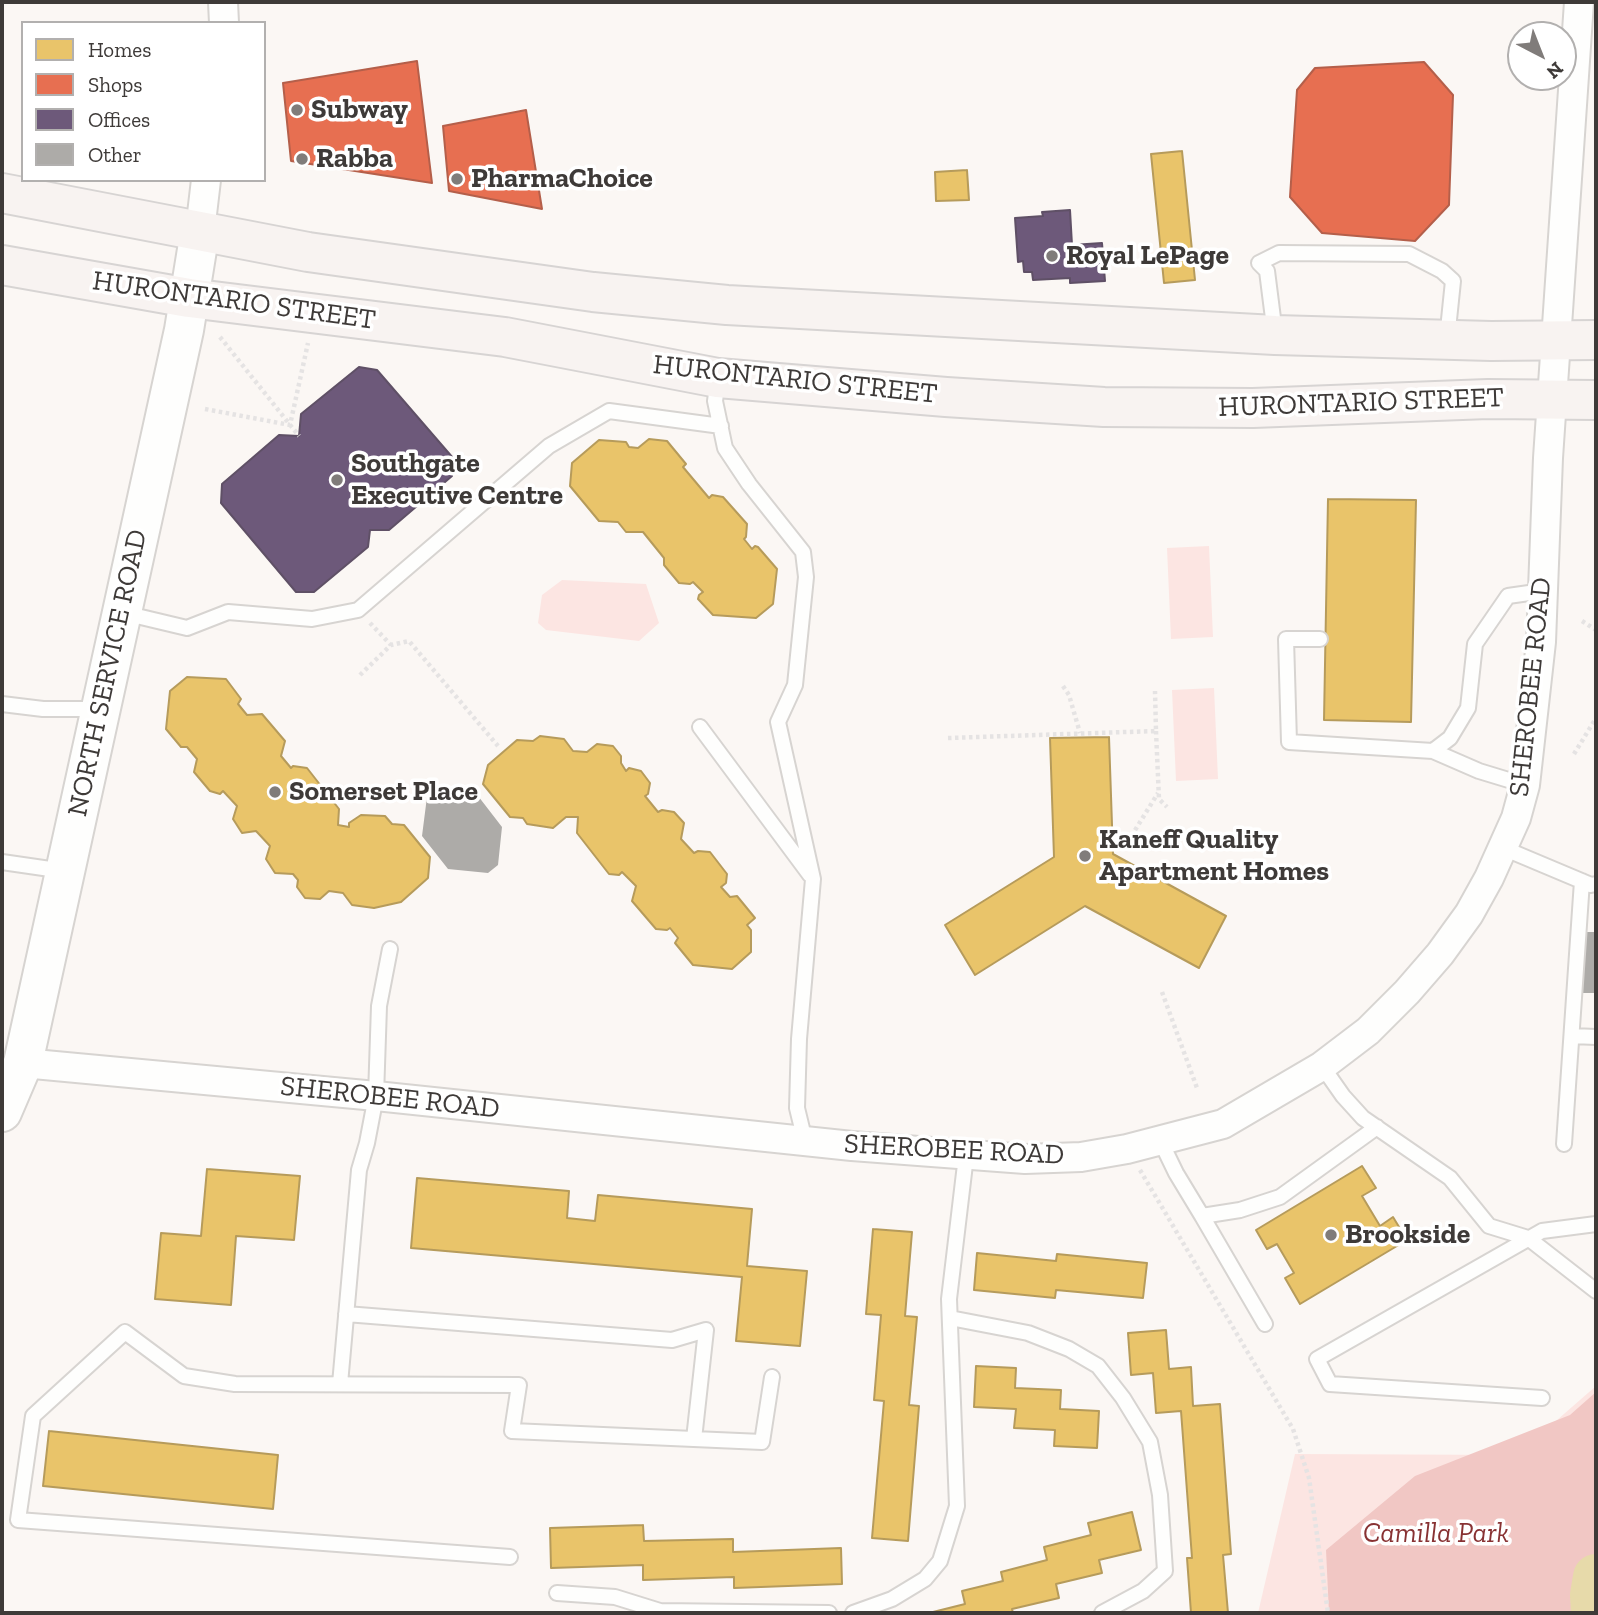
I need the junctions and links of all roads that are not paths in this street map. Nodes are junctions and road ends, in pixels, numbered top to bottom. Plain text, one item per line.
1 (223, 2) edge
2 (1578, 2) edge
3 (224, 21) edge
4 (206, 182) edge
5 (2, 193) edge
6 (200, 231) junction
7 (2, 265) edge
8 (190, 299) junction
9 (1275, 335) junction
10 (1447, 339) junction
11 (1556, 340) junction
12 (1596, 340) edge
13 (718, 378) junction
14 (1552, 399) junction
15 (1596, 400) edge
16 (721, 426) junction
17 (1543, 591) junction
18 (120, 613) junction
19 (1320, 639) dead end
20 (2, 704) edge
21 (99, 709) junction
22 (700, 727) dead end
23 (1433, 751) junction
24 (1525, 785) junction
25 (1503, 848) junction
26 (2, 862) edge
27 (65, 872) junction
28 (813, 879) junction
29 (1589, 883) edge
30 (390, 949) dead end
31 (1572, 1037) junction
32 (1596, 1037) edge
33 (23, 1063) junction
34 (1322, 1066) junction
35 (376, 1096) junction
36 (2, 1112) edge
37 (1377, 1127) junction
38 (805, 1141) junction
39 (1161, 1142) junction
40 (1564, 1144) dead end
41 (966, 1156) junction
42 (1202, 1216) junction
43 (1596, 1224) edge
44 (1528, 1238) junction
45 (1596, 1291) edge
46 (346, 1314) junction
47 (950, 1318) junction
48 (1265, 1324) dead end
49 (772, 1377) dead end
50 (340, 1384) junction
51 (1542, 1398) dead end
52 (694, 1439) junction
53 (510, 1557) dead end
54 (556, 1593) dead end
55 (660, 1612) edge
56 (829, 1613) edge
57 (853, 1613) edge
58 (1102, 1613) edge

1 - 3 street
2 - 11 street, SHEROBEE ROAD
4 - 6 street
5 - 6 main road, HURONTARIO STREET
6 - 8 street, NORTH SERVICE ROAD
6 - 9 main road, HURONTARIO STREET
7 - 8 main road, HURONTARIO STREET
8 - 13 main road, HURONTARIO STREET
8 - 18 street, NORTH SERVICE ROAD
9 - 10 main road, HURONTARIO STREET
9 - 10 lane
10 - 11 main road, HURONTARIO STREET
11 - 12 main road, HURONTARIO STREET
11 - 14 street, SHEROBEE ROAD
13 - 14 main road, HURONTARIO STREET
13 - 16 lane
14 - 15 main road, HURONTARIO STREET
14 - 17 street, SHEROBEE ROAD
16 - 18 lane
16 - 28 lane
17 - 23 lane
17 - 24 street, SHEROBEE ROAD
18 - 21 street, NORTH SERVICE ROAD
19 - 23 lane
20 - 21 lane
21 - 27 street, NORTH SERVICE ROAD
22 - 28 lane
23 - 24 lane
24 - 25 street, SHEROBEE ROAD
25 - 29 lane
25 - 34 street, SHEROBEE ROAD
26 - 27 lane
27 - 33 street, NORTH SERVICE ROAD
28 - 38 lane
29 - 31 lane
30 - 35 lane
31 - 32 lane
31 - 40 lane
33 - 35 street, SHEROBEE ROAD
33 - 36 street, NORTH SERVICE ROAD
34 - 37 lane
34 - 39 street, SHEROBEE ROAD
35 - 38 street, SHEROBEE ROAD
35 - 46 lane
37 - 42 lane
37 - 44 lane
38 - 41 street, SHEROBEE ROAD
39 - 41 street, SHEROBEE ROAD
39 - 42 lane
41 - 47 lane
42 - 48 lane
43 - 44 lane
44 - 45 lane
44 - 51 lane
46 - 50 lane
46 - 52 lane
47 - 57 lane
47 - 58 lane
49 - 52 lane
50 - 52 lane
50 - 53 lane
54 - 55 lane
55 - 56 lane

